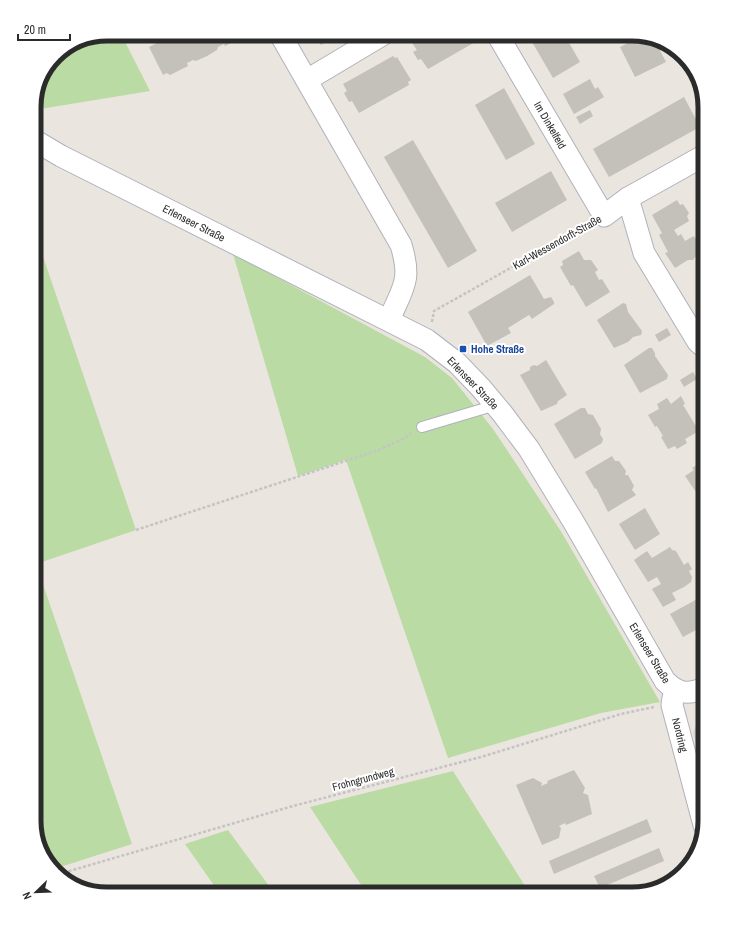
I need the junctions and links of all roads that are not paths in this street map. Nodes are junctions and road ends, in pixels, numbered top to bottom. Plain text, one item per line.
1 (284, 41) edge
2 (372, 41) edge
3 (501, 41) edge
4 (307, 80) junction
5 (41, 144) edge
6 (41, 148) edge
7 (62, 156) junction
8 (698, 160) edge
9 (628, 198) junction
10 (604, 216) joint
11 (389, 320) junction
12 (698, 342) edge
13 (496, 405) junction
14 (422, 427) road end
15 (698, 690) edge
16 (674, 698) junction
17 (698, 800) edge

1 - 4 street
2 - 4 street
3 - 10 street, Im Dinkelfeld
4 - 11 street
5 - 7 street, Erlenseer Straße
6 - 7 street, Erlenseer Straße
7 - 11 street, Erlenseer Straße
8 - 9 street, Karl-Wessendorft-Straße
9 - 10 street, Karl-Wessendorft-Straße
9 - 12 street
11 - 13 street, Erlenseer Straße
13 - 14 lane
13 - 16 street, Erlenseer Straße
15 - 16 street, Erlenseer Straße
16 - 17 street, Nordring

